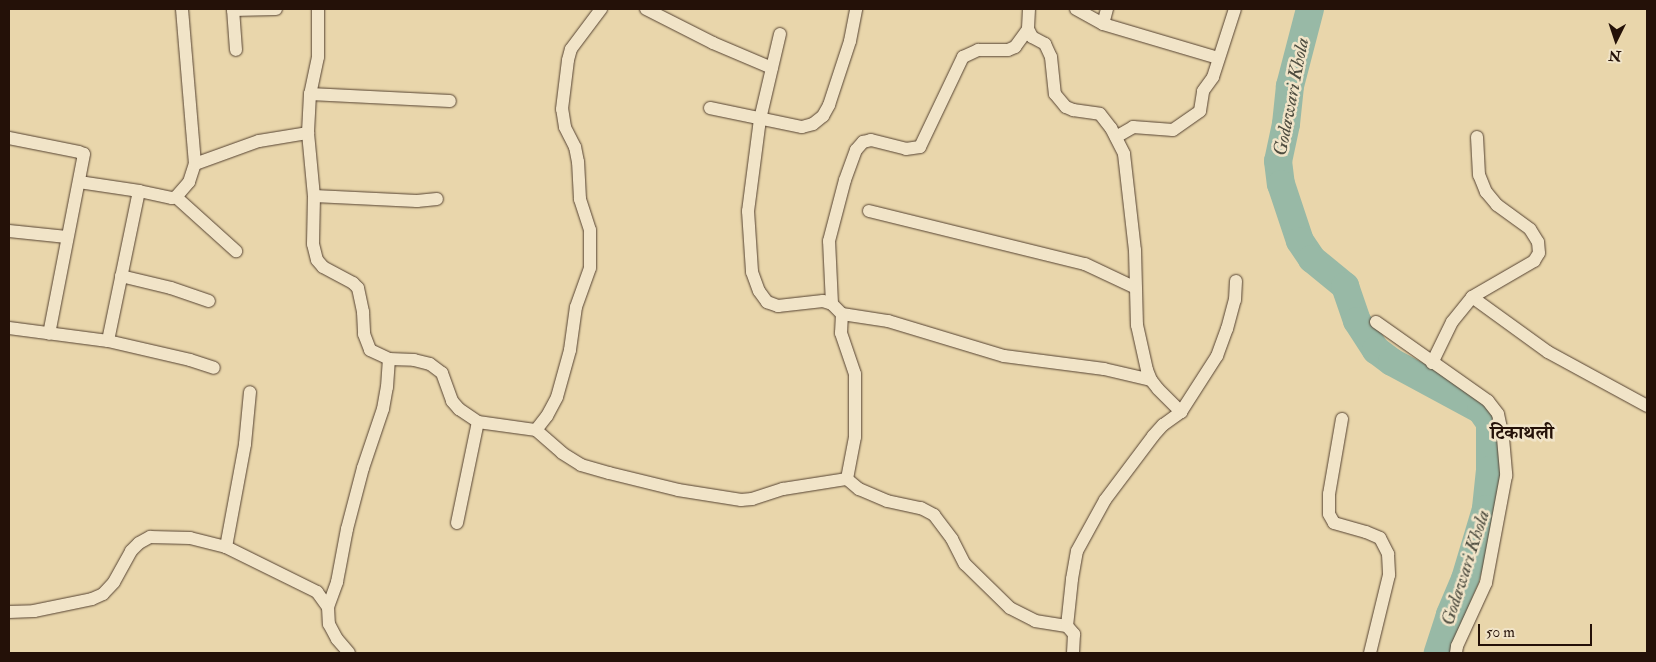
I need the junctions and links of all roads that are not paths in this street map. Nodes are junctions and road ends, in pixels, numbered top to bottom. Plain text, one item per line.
1 (182, 9) edge
2 (233, 9) edge
3 (276, 9) edge
4 (318, 9) edge
5 (601, 9) edge
6 (646, 9) edge
7 (856, 9) edge
8 (1029, 9) edge
9 (1076, 9) edge
10 (1107, 9) edge
11 (1235, 9) edge
12 (1103, 24) junction
13 (1028, 29) junction
14 (780, 34) dead end
15 (236, 50) dead end
16 (1218, 58) junction
17 (772, 68) junction
18 (310, 94) junction
19 (450, 101) dead end
20 (710, 108) dead end
21 (760, 119) junction
22 (308, 133) junction
23 (1116, 137) junction
24 (1477, 137) dead end
25 (9, 138) edge
26 (195, 164) junction
27 (79, 182) junction
28 (139, 191) junction
29 (314, 196) junction
30 (176, 197) junction
31 (437, 199) dead end
32 (869, 211) dead end
33 (9, 231) edge
34 (66, 237) junction
35 (236, 251) dead end
36 (121, 276) junction
37 (1236, 281) dead end
38 (1136, 288) junction
39 (1472, 297) junction
40 (209, 301) dead end
41 (832, 304) junction
42 (842, 314) junction
43 (1376, 322) dead end
44 (9, 328) edge
45 (49, 334) junction
46 (108, 341) junction
47 (389, 360) junction
48 (1432, 364) junction
49 (214, 368) dead end
50 (1150, 380) junction
51 (250, 392) dead end
52 (1647, 406) edge
53 (1182, 412) junction
54 (1342, 419) dead end
55 (478, 422) junction
56 (536, 430) junction
57 (847, 479) junction
58 (457, 522) dead end
59 (226, 547) junction
60 (328, 607) junction
61 (9, 612) edge
62 (1067, 626) junction
63 (349, 653) edge
64 (1074, 653) edge
65 (1370, 653) edge
66 (1456, 653) edge

1 - 26 street
2 - 3 street
2 - 15 street
4 - 18 street
5 - 56 street
6 - 17 street
7 - 21 street
8 - 13 street
9 - 12 street
10 - 12 street
11 - 16 street
12 - 16 street
13 - 23 street
13 - 41 street
14 - 17 street
16 - 23 street
17 - 21 street
18 - 19 street
18 - 22 street
20 - 21 street
21 - 41 street
22 - 26 street
22 - 29 street
23 - 38 street
24 - 39 street
25 - 27 street
26 - 30 street
27 - 28 street
27 - 34 street
28 - 30 street
28 - 36 street
29 - 31 street
29 - 47 street
30 - 35 street
32 - 38 street
33 - 34 street
34 - 45 street
36 - 40 street
36 - 46 street
37 - 53 street
38 - 50 street
39 - 48 street
39 - 52 street
41 - 42 street
42 - 50 street
42 - 57 street
43 - 48 street
44 - 45 street
45 - 46 street
46 - 49 street
47 - 55 street
47 - 60 street
48 - 66 street
50 - 53 street
51 - 59 street
53 - 62 street
54 - 65 street
55 - 56 street
55 - 58 street
56 - 57 street
57 - 62 street
59 - 60 street
59 - 61 street
60 - 63 street
62 - 64 street

